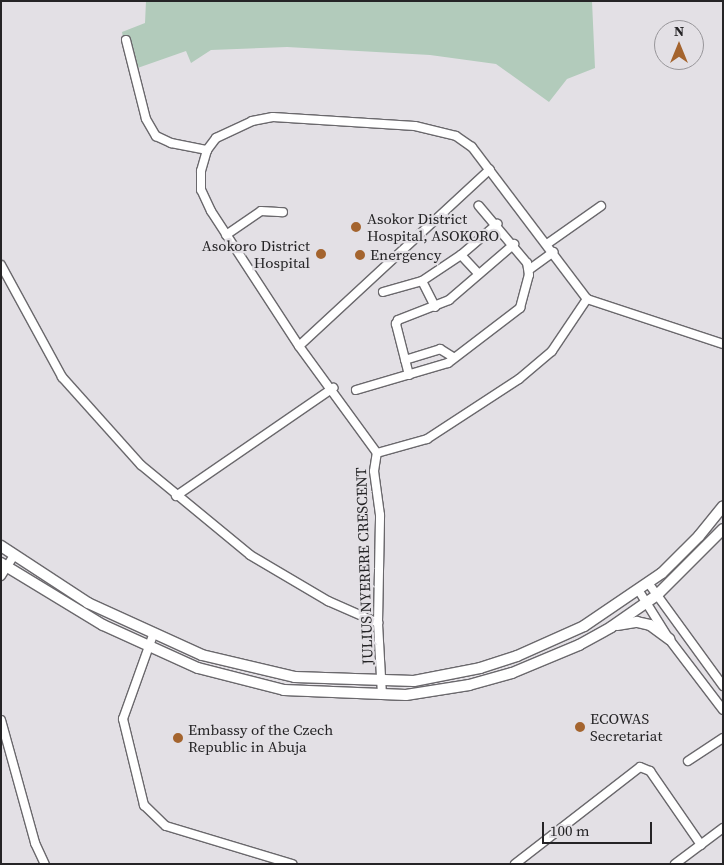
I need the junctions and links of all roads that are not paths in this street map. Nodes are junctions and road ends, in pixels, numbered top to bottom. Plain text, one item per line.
1 (126, 40) dead end
2 (208, 150) junction
3 (490, 169) junction
4 (479, 206) dead end
5 (601, 206) dead end
6 (283, 212) dead end
7 (497, 224) junction
8 (226, 235) junction
9 (514, 244) junction
10 (547, 244) junction
11 (554, 252) junction
12 (461, 255) junction
13 (1, 265) edge
14 (530, 270) junction
15 (479, 274) junction
16 (422, 282) junction
17 (383, 292) dead end
18 (587, 299) junction
19 (435, 308) junction
20 (723, 344) edge
21 (299, 346) junction
22 (453, 358) junction
23 (405, 360) junction
24 (409, 375) junction
25 (333, 388) junction
26 (356, 390) dead end
27 (377, 453) junction
28 (176, 496) junction
29 (723, 506) edge
30 (723, 529) edge
31 (1, 546) edge
32 (14, 556) junction
33 (3, 569) edge
34 (648, 584) junction
35 (639, 591) junction
36 (657, 595) junction
37 (646, 603) junction
38 (378, 623) junction
39 (611, 627) junction
40 (153, 635) junction
41 (669, 639) junction
42 (148, 647) junction
43 (382, 682) junction
44 (723, 686) edge
45 (382, 695) junction
46 (721, 705) edge
47 (1, 720) edge
48 (723, 738) edge
49 (10, 757) junction
50 (1, 759) edge
51 (688, 761) dead end
52 (723, 828) edge
53 (701, 845) junction
54 (45, 864) edge
55 (292, 864) edge
56 (515, 864) edge
57 (675, 864) edge

1 - 2 street
2 - 3 street
2 - 8 street, JULIUS NYERERE CRESCENT
3 - 10 street
3 - 21 street
4 - 7 street
5 - 10 street
6 - 8 street
7 - 9 street
7 - 12 street
8 - 21 street, JULIUS NYERERE CRESCENT
9 - 14 street
9 - 15 street
10 - 11 street
11 - 14 street
11 - 18 street
12 - 15 street
12 - 16 street
13 - 28 street
14 - 22 street
15 - 19 street
16 - 17 street
16 - 19 street
18 - 20 street
18 - 27 street
19 - 23 street
21 - 25 street, JULIUS NYERERE CRESCENT
22 - 23 street
22 - 24 street
23 - 24 street
24 - 26 street
25 - 27 street, JULIUS NYERERE CRESCENT
25 - 28 street
27 - 38 street, JULIUS NYERERE CRESCENT
28 - 38 street
29 - 34 main road
30 - 36 main road
31 - 32 main road
32 - 33 street
32 - 40 main road
33 - 42 main road
34 - 35 main road
34 - 36 street
35 - 37 street
35 - 43 main road
36 - 37 main road
36 - 44 street
37 - 39 main road
37 - 41 street
38 - 43 street, JULIUS NYERERE CRESCENT
39 - 41 main road
39 - 45 main road
40 - 42 street
40 - 43 main road
41 - 46 street
42 - 45 main road
42 - 55 street
43 - 45 street, JULIUS NYERERE CRESCENT
47 - 49 street
48 - 51 street
49 - 50 street
49 - 54 street
52 - 53 street
53 - 56 street
53 - 57 street

